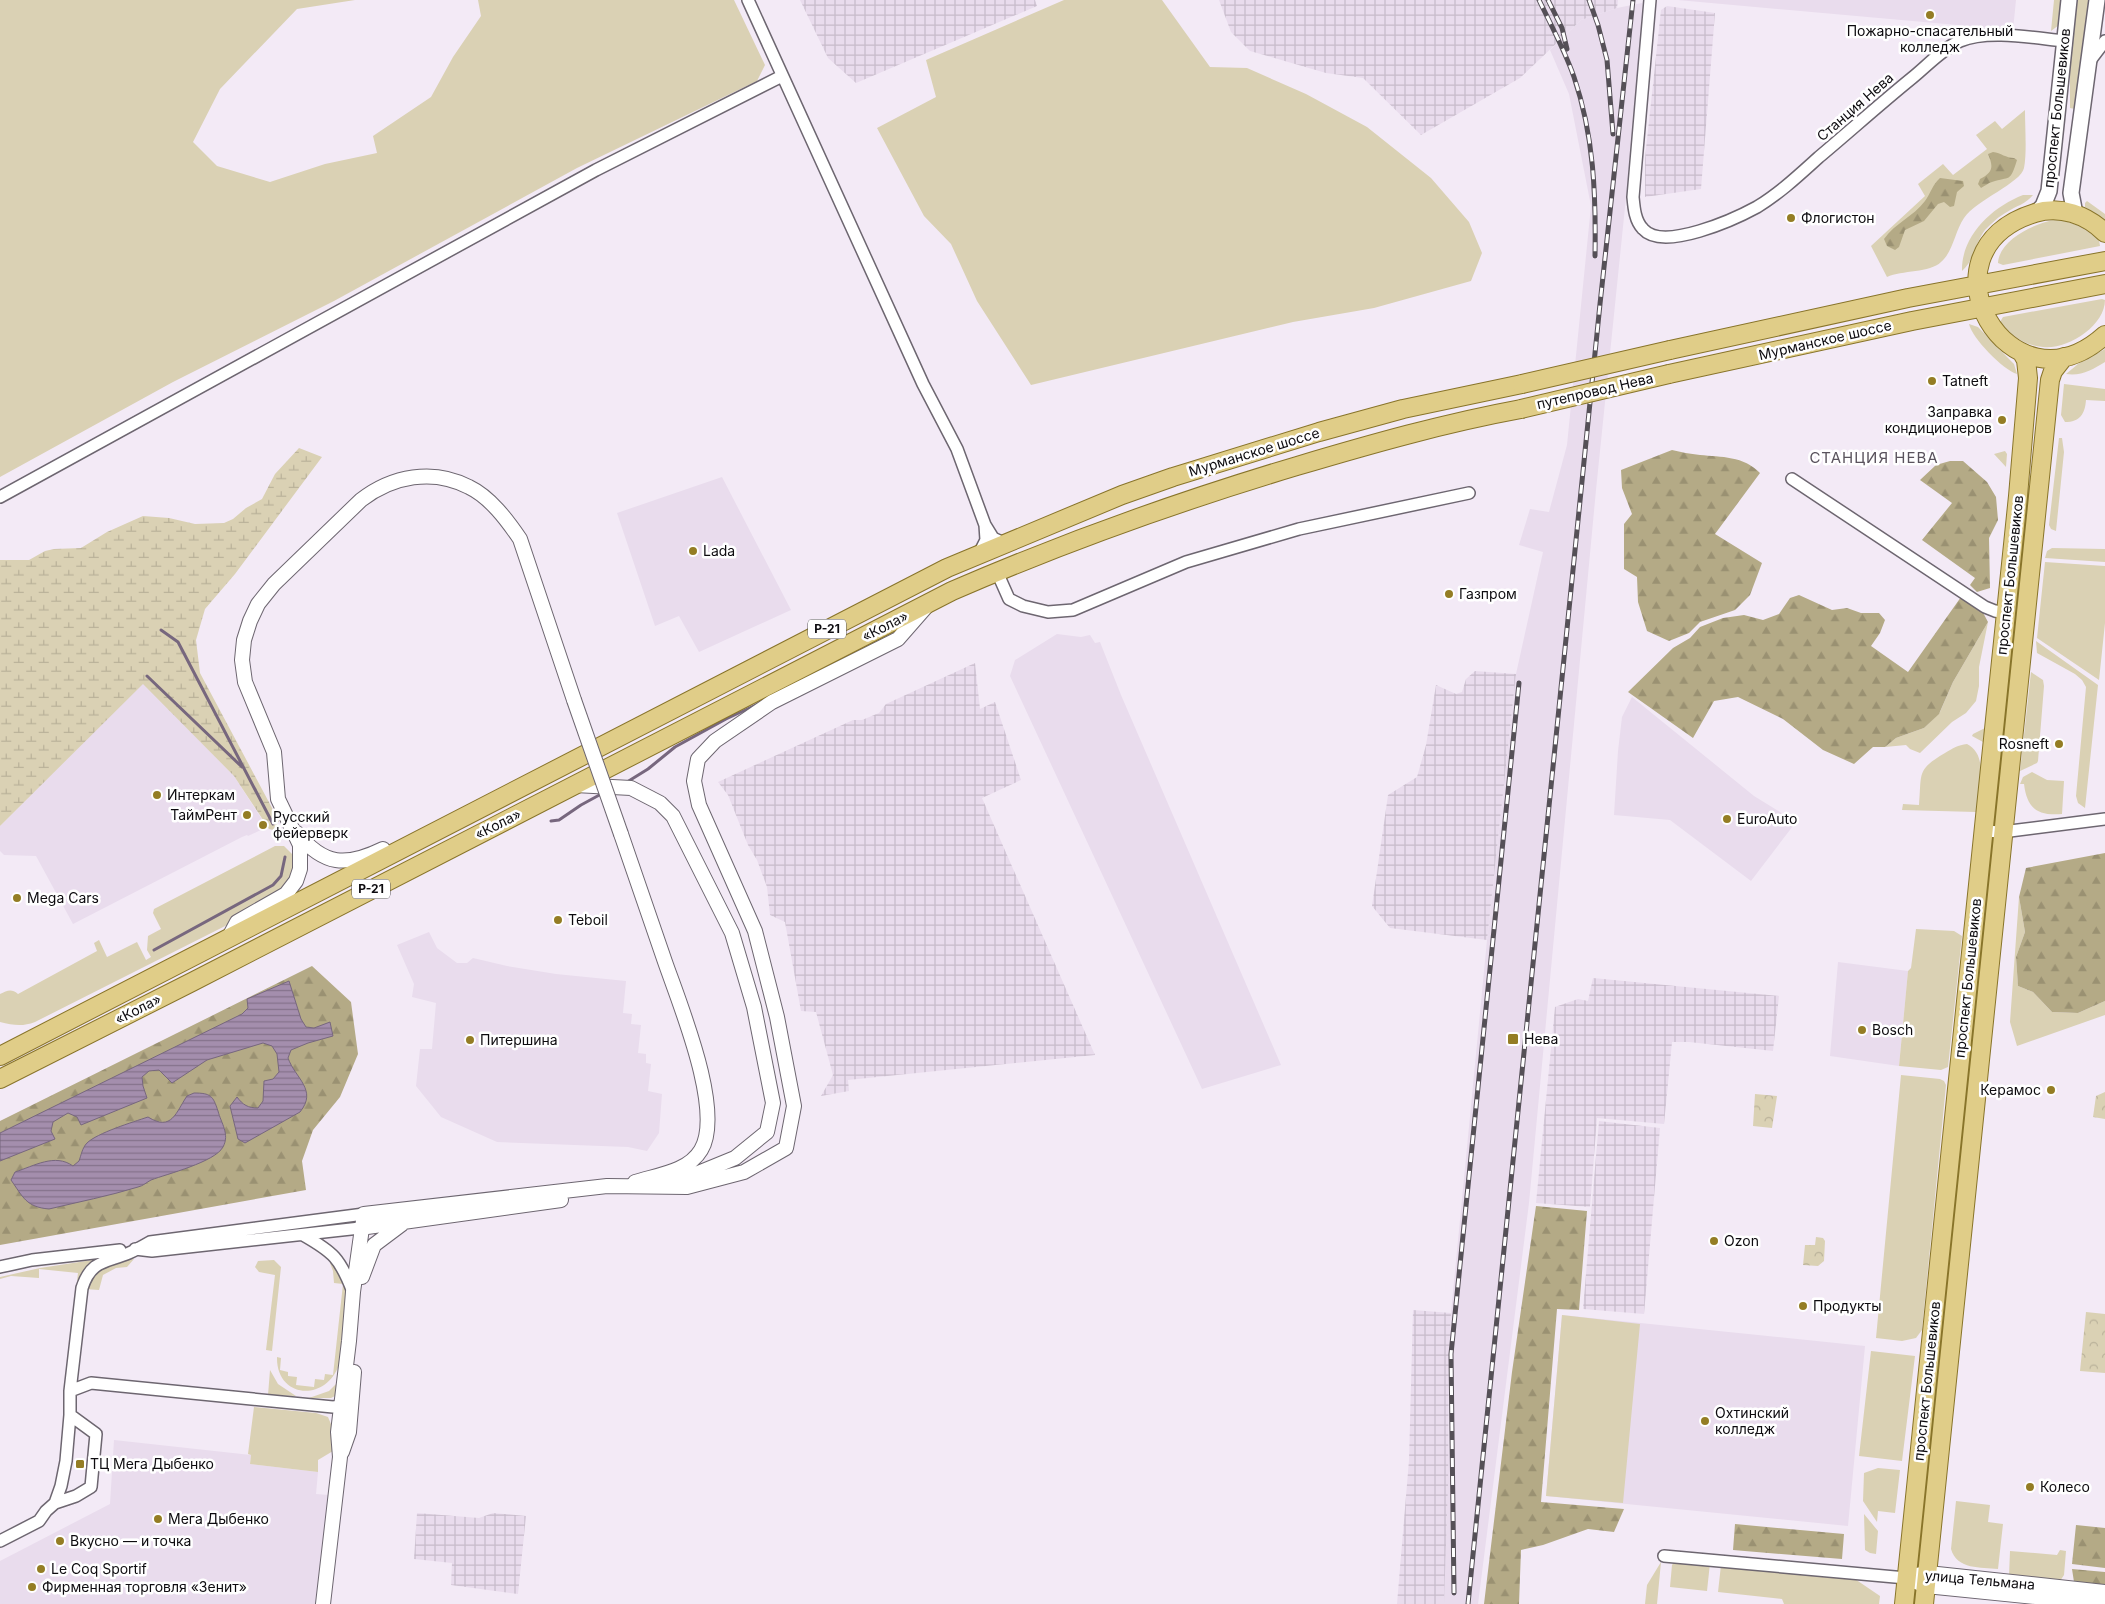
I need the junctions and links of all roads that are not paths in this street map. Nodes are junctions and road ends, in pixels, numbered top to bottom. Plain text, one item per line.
1 (748, 0) edge
2 (1650, 0) edge
3 (2069, 0) edge
4 (2098, 0) edge
5 (2065, 41) junction
6 (2105, 41) edge
7 (2088, 64) junction
8 (782, 76) junction
9 (2037, 212) junction
10 (2075, 214) junction
11 (2105, 233) edge
12 (2105, 261) edge
13 (2105, 284) edge
14 (1977, 285) junction
15 (1981, 308) junction
16 (2105, 335) edge
17 (1670, 350) joint
18 (2022, 353) junction
19 (2064, 357) junction
20 (1669, 374) joint
21 (1522, 384) joint
22 (1521, 409) joint
23 (1792, 479) dead end
24 (1469, 493) dead end
25 (0, 497) edge
26 (985, 525) junction
27 (992, 548) junction
28 (997, 572) junction
29 (930, 602) junction
30 (2006, 613) junction
31 (574, 785) junction
32 (2105, 819) edge
33 (292, 827) junction
34 (443, 827) junction
35 (1983, 831) junction
36 (2002, 832) junction
37 (229, 937) junction
38 (0, 1056) edge
39 (0, 1078) edge
40 (625, 1185) junction
41 (366, 1220) junction
42 (408, 1221) junction
43 (303, 1235) junction
44 (139, 1248) junction
45 (0, 1267) edge
46 (362, 1277) junction
47 (353, 1292) junction
48 (70, 1391) junction
49 (352, 1396) junction
50 (321, 1406) junction
51 (341, 1406) junction
52 (70, 1415) junction
53 (339, 1430) junction
54 (340, 1457) junction
55 (54, 1503) junction
56 (0, 1541) edge
57 (1664, 1556) dead end
58 (1906, 1578) junction
59 (1927, 1579) junction
60 (2105, 1592) edge
61 (323, 1604) edge
62 (1904, 1604) edge
63 (1924, 1604) edge
64 (2105, 1604) edge

1 - 8 street
2 - 5 street, Станция Нева
3 - 5 main road, проспект Большевиков
4 - 7 main road, проспект Большевиков
5 - 9 main road, проспект Большевиков
6 - 7 street
7 - 10 main road, проспект Большевиков
8 - 25 street
8 - 26 street
9 - 10 main road
9 - 14 main road
10 - 11 main road
12 - 14 main road, Мурманское шоссе
13 - 15 main road, Мурманское шоссе
14 - 15 main road
14 - 17 main road, Мурманское шоссе
15 - 18 main road
15 - 20 main road, Мурманское шоссе
16 - 19 main road
17 - 21 main road, путепровод Нева, bridge
18 - 19 main road
18 - 30 main road, проспект Большевиков
19 - 36 main road, проспект Большевиков
20 - 22 main road, путепровод Нева, bridge
21 - 27 main road, Мурманское шоссе
22 - 28 main road, Мурманское шоссе
23 - 30 street
24 - 28 street
26 - 27 street
26 - 27 street
27 - 34 main road, «Кола» / Р-21
28 - 29 main road, «Кола» / Р-21
29 - 31 main road, «Кола» / Р-21
29 - 40 street
30 - 35 main road, проспект Большевиков
31 - 39 main road, «Кола» / Р-21
31 - 40 street
32 - 36 street
33 - 34 street
33 - 37 street
33 - 40 street, bridge
34 - 37 main road, «Кола» / Р-21
35 - 36 street
35 - 58 main road, проспект Большевиков
36 - 59 main road, проспект Большевиков
37 - 38 main road, «Кола» / Р-21
40 - 41 street
40 - 42 street
41 - 42 street
41 - 43 street
41 - 44 street
41 - 46 street
41 - 47 street
42 - 46 street
43 - 44 street
43 - 47 street
44 - 45 street
44 - 48 street
46 - 49 street
47 - 51 street
48 - 50 street
48 - 52 street
49 - 51 street
49 - 54 street
50 - 51 street
50 - 53 street
51 - 53 street
52 - 55 street
52 - 55 street
53 - 54 street
54 - 61 street
55 - 56 street
57 - 58 street
58 - 59 street, улица Тельмана
58 - 62 main road, проспект Большевиков
59 - 60 street, улица Тельмана
59 - 63 main road, проспект Большевиков
59 - 64 street, улица Тельмана

